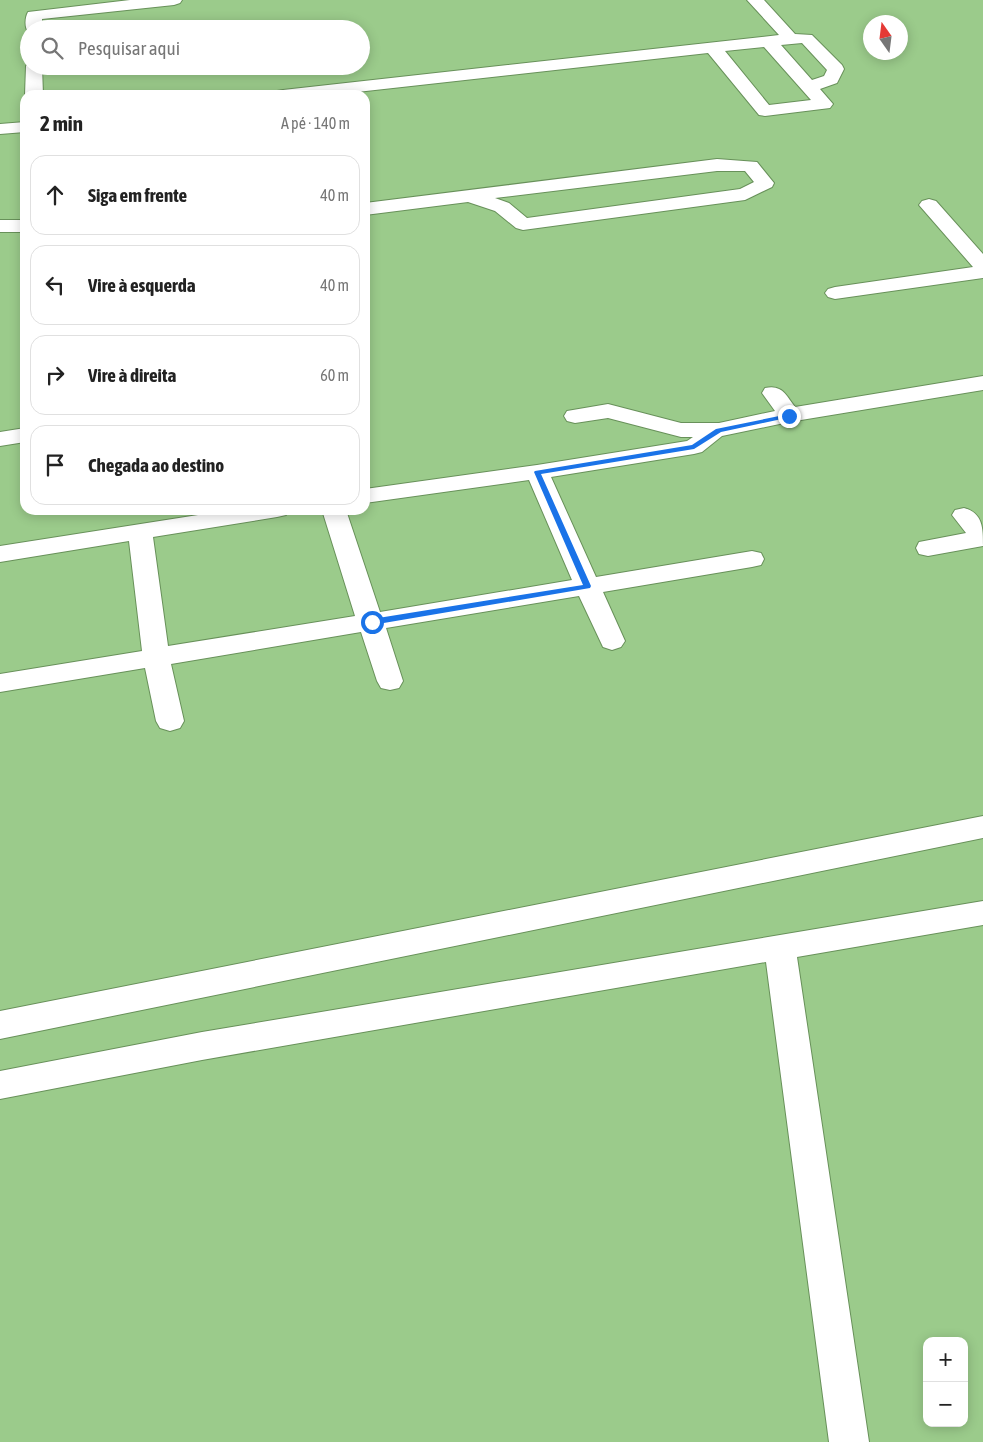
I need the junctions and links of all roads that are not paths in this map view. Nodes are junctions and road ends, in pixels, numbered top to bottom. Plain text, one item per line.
1 (174, 0) edge
2 (755, 0) edge
3 (34, 20) edge
4 (790, 39) junction
5 (769, 42) junction
6 (713, 48) junction
7 (34, 75) edge
8 (808, 88) junction
9 (34, 90) edge
10 (329, 90) edge
11 (20, 127) edge
12 (0, 129) edge
13 (472, 197) junction
14 (929, 205) dead end
15 (370, 208) edge
16 (0, 226) edge
17 (20, 226) edge
18 (983, 266) edge
19 (983, 272) edge
20 (835, 294) dead end
21 (983, 383) edge
22 (773, 393) dead end
23 (576, 416) dead end
24 (789, 416) junction
25 (719, 430) junction
26 (20, 436) edge
27 (0, 438) edge
28 (537, 472) junction
29 (370, 495) edge
30 (247, 515) edge
31 (335, 515) edge
32 (964, 515) dead end
33 (140, 533) junction
34 (983, 538) edge
35 (928, 548) dead end
36 (0, 554) edge
37 (752, 559) dead end
38 (587, 586) junction
39 (372, 622) junction
40 (612, 641) dead end
41 (156, 658) junction
42 (390, 681) dead end
43 (0, 683) edge
44 (170, 721) dead end
45 (983, 827) edge
46 (983, 913) edge
47 (780, 948) junction
48 (0, 1025) edge
49 (0, 1085) edge
50 (849, 1442) edge

1 - 3 lane
2 - 4 lane
4 - 5 lane
4 - 8 lane
5 - 6 lane
5 - 8 lane
6 - 8 lane
6 - 10 lane
7 - 9 lane
11 - 12 lane
13 - 13 lane
13 - 15 lane
14 - 18 lane
16 - 17 lane
19 - 20 lane
21 - 24 lane
22 - 24 lane
23 - 25 lane
24 - 25 lane
25 - 28 lane
26 - 27 lane
28 - 29 lane
28 - 38 lane
30 - 33 lane
31 - 39 lane
32 - 34 lane
33 - 36 lane
33 - 41 lane
34 - 35 lane
37 - 38 lane
38 - 39 lane
38 - 40 lane
39 - 41 lane
39 - 42 lane
41 - 43 lane
41 - 44 lane
45 - 48 lane
46 - 47 lane
47 - 49 lane
47 - 50 lane

